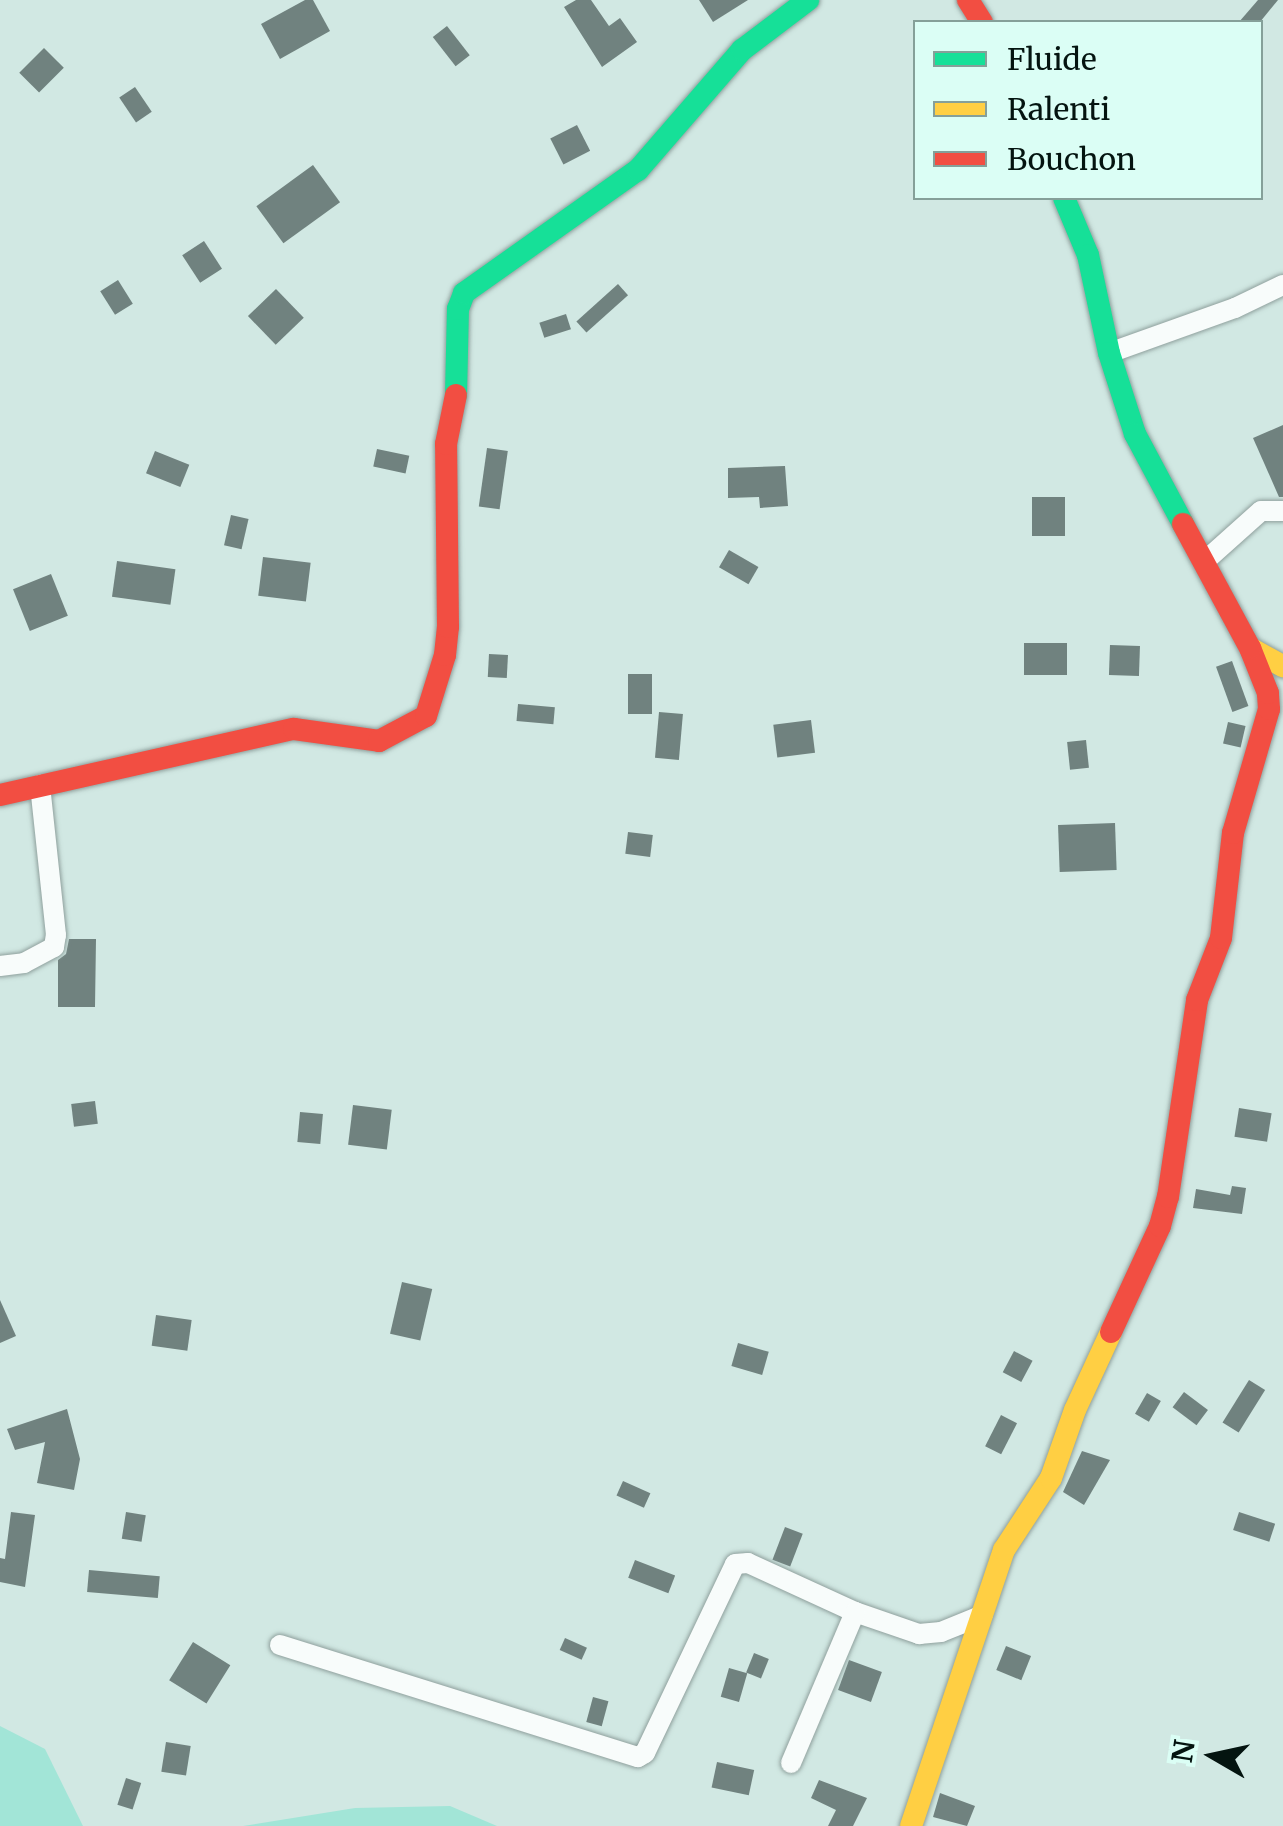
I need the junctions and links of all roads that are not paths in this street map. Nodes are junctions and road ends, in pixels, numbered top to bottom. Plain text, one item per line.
1 (808, 0) edge
2 (1065, 200) edge
3 (1283, 285) edge
4 (1110, 354) junction
5 (1283, 511) edge
6 (1204, 561) junction
7 (1250, 648) junction
8 (1283, 666) edge
9 (1276, 690) edge
10 (40, 785) junction
11 (0, 794) edge
12 (0, 966) edge
13 (855, 1612) junction
14 (983, 1615) junction
15 (280, 1645) dead end
16 (791, 1762) dead end
17 (911, 1826) edge

1 - 10 street
2 - 4 street
3 - 4 street
4 - 6 street
5 - 6 street
6 - 7 street
7 - 8 street
7 - 9 street
9 - 14 street
10 - 11 street
10 - 12 street
13 - 14 street
13 - 15 street
13 - 16 street
14 - 17 street

